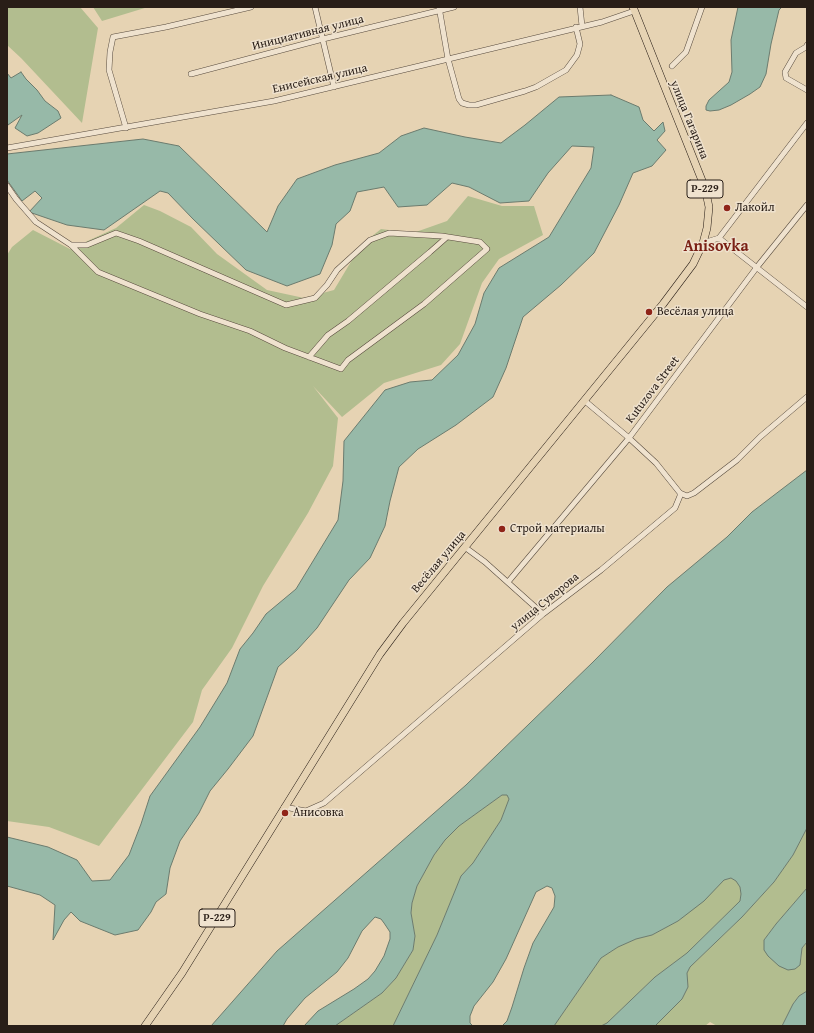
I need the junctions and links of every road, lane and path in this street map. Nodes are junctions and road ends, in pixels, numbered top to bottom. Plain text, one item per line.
1 (251, 7) edge
2 (316, 7) edge
3 (454, 7) edge
4 (580, 7) edge
5 (702, 7) edge
6 (439, 9) edge
7 (633, 9) edge
8 (582, 26) junction
9 (576, 27) junction
10 (323, 39) junction
11 (807, 45) edge
12 (448, 59) junction
13 (672, 66) dead end
14 (191, 74) dead end
15 (334, 87) junction
16 (807, 90) edge
17 (807, 123) edge
18 (126, 128) junction
19 (7, 148) edge
20 (7, 186) edge
21 (807, 205) edge
22 (447, 237) junction
23 (719, 238) junction
24 (703, 244) junction
25 (72, 245) junction
26 (757, 268) junction
27 (807, 308) edge
28 (308, 357) junction
29 (807, 397) edge
30 (585, 401) junction
31 (629, 438) junction
32 (680, 493) junction
33 (466, 548) junction
34 (508, 582) junction
35 (543, 614) junction
36 (284, 807) junction
37 (145, 1026) edge

1 - 18 street
2 - 10 street
3 - 6 street, Инициативная улица
4 - 8 street
5 - 13 street
6 - 10 street, Инициативная улица
6 - 12 street
7 - 8 street, Енисейская улица
7 - 24 main road, улица Гагарина / Р-229
8 - 9 street, Енисейская улица
9 - 12 street, Енисейская улица
9 - 12 street
10 - 14 street, Инициативная улица
10 - 15 street
11 - 16 street
12 - 15 street, Енисейская улица
15 - 18 street, Енисейская улица
17 - 23 street
18 - 19 street, Енисейская улица
20 - 25 street
21 - 26 street, Kutuzova Street
22 - 25 street
22 - 28 street
22 - 28 street
23 - 24 street
23 - 26 street
24 - 30 main road, Весёлая улица / Р-229
25 - 28 street
26 - 27 street
26 - 31 street, Kutuzova Street
29 - 32 street
30 - 31 street
30 - 33 main road, Весёлая улица / Р-229
31 - 32 street
31 - 34 street, Kutuzova Street
32 - 35 street, улица Суворова
33 - 34 street
33 - 36 main road, Весёлая улица / Р-229
34 - 35 street
35 - 36 street, улица Суворова
36 - 37 main road, Р-229

